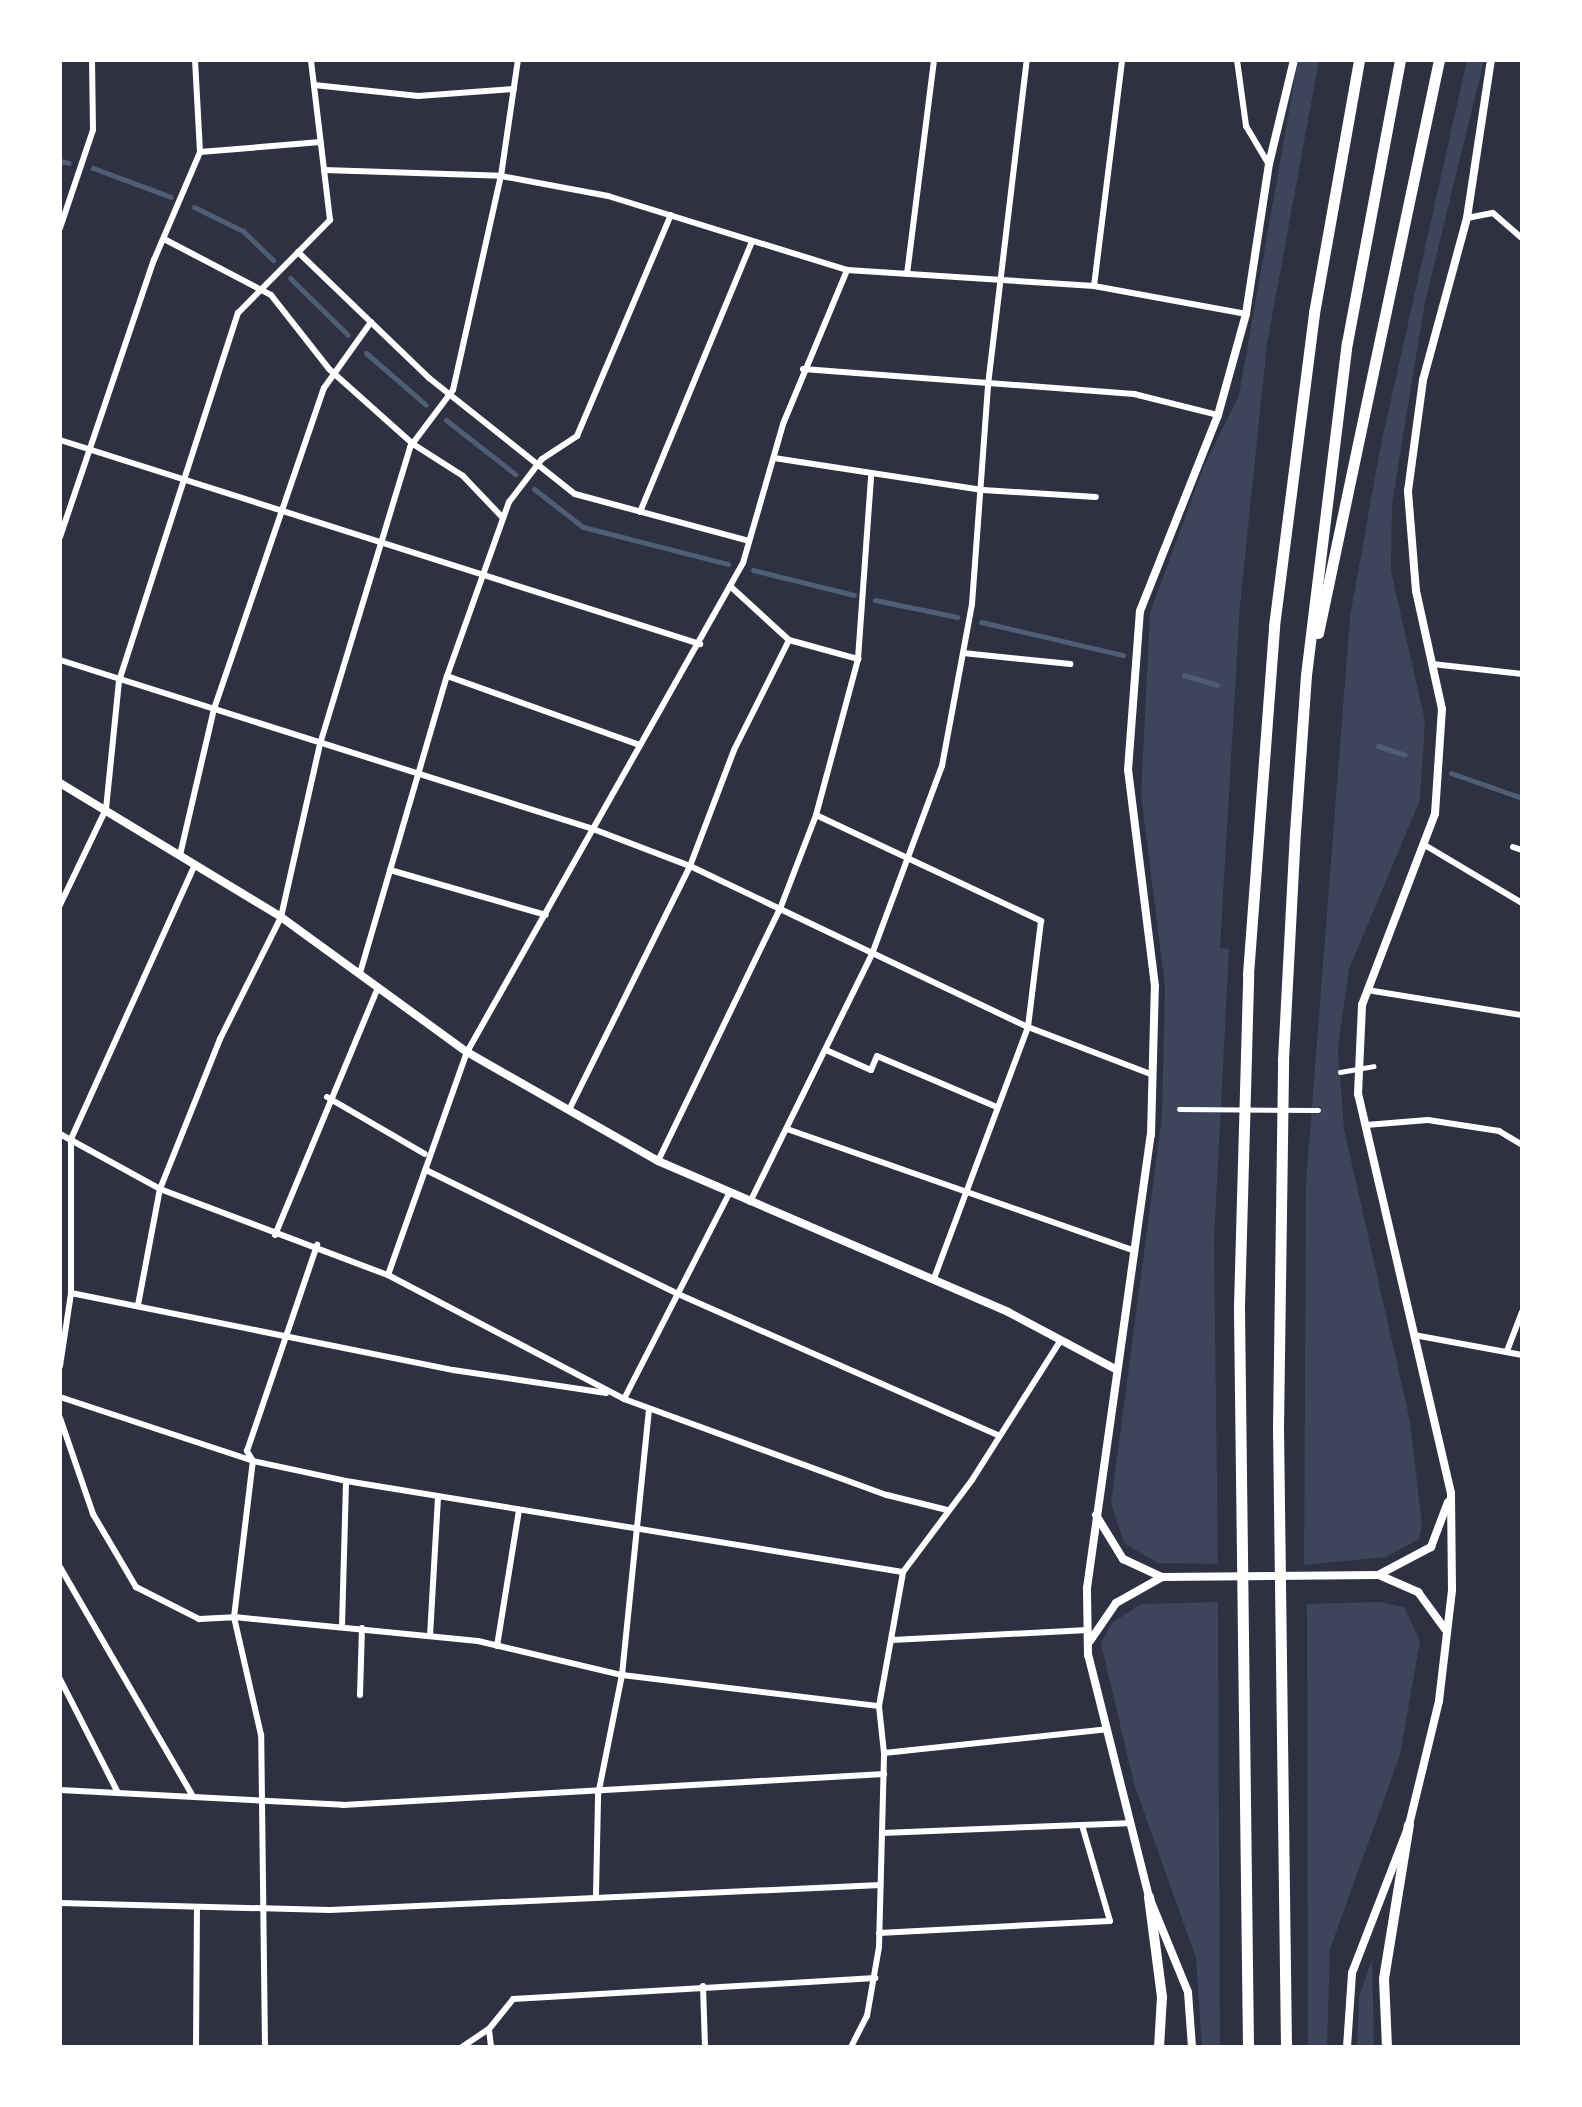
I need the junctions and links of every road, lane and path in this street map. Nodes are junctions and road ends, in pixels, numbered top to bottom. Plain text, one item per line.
1 (92, 60) edge
2 (196, 60) edge
3 (311, 60) edge
4 (518, 60) edge
5 (934, 60) edge
6 (1028, 60) edge
7 (1122, 60) edge
8 (1237, 60) edge
9 (1294, 60) edge
10 (1358, 60) edge
11 (1400, 60) edge
12 (1439, 60) edge
13 (1491, 60) edge
14 (314, 85) junction
15 (514, 90) junction
16 (321, 142) junction
17 (200, 152) junction
18 (1269, 164) junction
19 (324, 170) junction
20 (501, 176) junction
21 (671, 215) junction
22 (1467, 218) junction
23 (60, 228) edge
24 (1522, 238) edge
25 (164, 239) junction
26 (752, 242) junction
27 (298, 252) junction
28 (847, 270) junction
29 (907, 274) junction
30 (999, 281) junction
31 (1094, 286) junction
32 (262, 288) junction
33 (1246, 314) junction
34 (372, 322) junction
35 (803, 369) junction
36 (335, 373) junction
37 (988, 385) junction
38 (450, 394) junction
39 (1218, 415) junction
40 (60, 440) edge
41 (412, 444) junction
42 (87, 447) junction
43 (774, 458) junction
44 (538, 464) junction
45 (871, 476) junction
46 (183, 483) junction
47 (982, 490) junction
48 (1096, 497) dead end
49 (640, 512) junction
50 (284, 514) junction
51 (502, 518) junction
52 (60, 536) edge
53 (749, 541) junction
54 (382, 547) junction
55 (479, 577) junction
56 (730, 586) junction
57 (788, 640) junction
58 (700, 644) junction
59 (963, 653) junction
60 (858, 659) junction
61 (60, 660) edge
62 (1070, 664) dead end
63 (1432, 664) junction
64 (1522, 674) edge
65 (447, 676) junction
66 (1306, 676) junction
67 (119, 681) junction
68 (214, 710) junction
69 (320, 744) junction
70 (640, 744) junction
71 (416, 776) junction
72 (60, 784) edge
73 (106, 809) junction
74 (816, 815) junction
75 (592, 829) junction
76 (1423, 844) junction
77 (1513, 846) dead end
78 (1522, 850) edge
79 (180, 855) junction
80 (912, 856) junction
81 (195, 865) junction
82 (690, 866) junction
83 (390, 870) junction
84 (60, 904) edge
85 (1522, 904) edge
86 (780, 910) junction
87 (546, 915) junction
88 (281, 917) junction
89 (872, 954) junction
90 (360, 973) junction
91 (378, 986) junction
92 (1367, 990) junction
93 (1522, 1014) edge
94 (1028, 1027) junction
95 (826, 1050) junction
96 (467, 1052) junction
97 (1373, 1066) dead end
98 (1340, 1072) dead end
99 (1153, 1075) junction
100 (328, 1097) junction
101 (994, 1106) junction
102 (1180, 1109) dead end
103 (569, 1110) junction
104 (1318, 1110) dead end
105 (1366, 1125) junction
106 (787, 1128) junction
107 (60, 1134) edge
108 (71, 1139) junction
109 (1522, 1145) edge
110 (426, 1154) junction
111 (658, 1161) junction
112 (426, 1170) junction
113 (160, 1189) junction
114 (962, 1192) junction
115 (729, 1194) junction
116 (750, 1202) junction
117 (274, 1235) junction
118 (317, 1245) junction
119 (1134, 1250) junction
120 (388, 1275) junction
121 (934, 1279) junction
122 (72, 1293) junction
123 (678, 1294) junction
124 (138, 1306) junction
125 (1522, 1312) edge
126 (288, 1333) junction
127 (1414, 1335) junction
128 (1061, 1340) junction
129 (1507, 1351) junction
130 (1522, 1355) edge
131 (60, 1366) edge
132 (1115, 1369) junction
133 (614, 1394) junction
134 (60, 1397) edge
135 (624, 1399) junction
136 (649, 1410) junction
137 (60, 1418) edge
138 (998, 1435) junction
139 (253, 1461) junction
140 (346, 1481) junction
141 (1451, 1493) junction
142 (438, 1498) junction
143 (519, 1510) junction
144 (947, 1510) junction
145 (1096, 1515) junction
146 (634, 1524) junction
147 (60, 1567) edge
148 (902, 1572) junction
149 (1379, 1575) junction
150 (1162, 1577) junction
151 (234, 1617) junction
152 (342, 1626) junction
153 (362, 1628) junction
154 (1088, 1630) junction
155 (1447, 1633) junction
156 (430, 1636) junction
157 (892, 1640) junction
158 (1088, 1645) junction
159 (497, 1646) junction
160 (622, 1675) junction
161 (60, 1679) edge
162 (360, 1695) dead end
163 (879, 1706) junction
164 (1107, 1729) junction
165 (884, 1753) junction
166 (884, 1774) junction
167 (60, 1790) edge
168 (118, 1793) junction
169 (598, 1796) junction
170 (194, 1797) junction
171 (257, 1802) junction
172 (1128, 1824) junction
173 (1082, 1825) junction
174 (1409, 1825) junction
175 (882, 1834) junction
176 (880, 1885) junction
177 (596, 1894) junction
178 (1149, 1897) junction
179 (60, 1903) edge
180 (197, 1907) junction
181 (264, 1908) junction
182 (879, 1934) junction
183 (876, 1978) junction
184 (702, 1986) junction
185 (489, 2029) junction
186 (196, 2047) edge
187 (265, 2047) edge
188 (462, 2047) edge
189 (491, 2047) edge
190 (704, 2047) edge
191 (851, 2047) edge
192 (1160, 2047) edge
193 (1192, 2047) edge
194 (1248, 2047) edge
195 (1286, 2047) edge
196 (1347, 2047) edge
197 (1388, 2047) edge

1 - 23 street
2 - 17 street
3 - 14 street
4 - 15 street
5 - 29 street
6 - 30 street
7 - 31 street
8 - 18 street
9 - 18 street
10 - 194 highway
11 - 66 highway
12 - 66 highway
13 - 22 street
14 - 15 street
14 - 16 street
15 - 20 street
16 - 17 street
16 - 19 street
17 - 25 street
18 - 33 street
19 - 20 street
19 - 27 street
20 - 21 street
20 - 38 street
21 - 26 street
21 - 44 street
22 - 24 street
22 - 63 street
25 - 32 street
25 - 42 street
26 - 28 street
26 - 49 street
27 - 32 street
27 - 34 street
28 - 29 street
28 - 35 street
29 - 30 street
30 - 31 street
30 - 37 street
31 - 33 street
32 - 36 street
32 - 46 street
33 - 39 street
34 - 36 street
34 - 38 street
35 - 37 street
35 - 43 street
36 - 41 street
36 - 50 street
37 - 39 street
37 - 47 street
38 - 41 street
38 - 44 street
39 - 99 street
40 - 42 street
41 - 51 street
41 - 54 street
42 - 46 street
42 - 52 street
43 - 45 street
43 - 53 street
44 - 49 street
44 - 51 street
45 - 47 street
45 - 60 street
46 - 50 street
46 - 67 street
47 - 48 street
47 - 59 street
49 - 53 street
50 - 54 street
50 - 68 street
51 - 55 street
53 - 56 street
54 - 55 street
54 - 69 street
55 - 58 street
55 - 65 street
56 - 57 street
56 - 58 street
57 - 60 street
57 - 82 street
58 - 70 street
59 - 62 street
59 - 80 street
60 - 74 street
61 - 67 street
63 - 64 street
63 - 76 street
65 - 70 street
65 - 71 street
66 - 195 highway
67 - 68 street
67 - 73 street
68 - 69 street
68 - 79 street
69 - 71 street
69 - 88 street
70 - 75 street
71 - 75 street
71 - 83 street
72 - 73 street
73 - 79 street
73 - 84 street
74 - 80 street
74 - 86 street
75 - 82 street
75 - 87 street
76 - 85 street
76 - 92 street
77 - 78 street
79 - 81 street
80 - 89 street
80 - 94 street
81 - 88 street
81 - 108 street
82 - 86 street
82 - 103 street
83 - 87 street
83 - 90 street
86 - 89 street
86 - 111 street
87 - 96 street
88 - 90 street
88 - 113 street
89 - 94 street
89 - 95 street
90 - 91 street
91 - 96 street
91 - 100 street
92 - 93 street
92 - 105 street
94 - 99 street
94 - 101 street
95 - 101 street
95 - 106 street
96 - 103 street
96 - 110 street
97 - 98 street
99 - 119 street
100 - 110 street
100 - 117 street
101 - 114 street
102 - 104 street
103 - 111 street
105 - 109 street
105 - 127 street
106 - 114 street
106 - 116 street
107 - 108 street
108 - 113 street
108 - 122 street
110 - 112 street
111 - 115 street
112 - 120 street
112 - 123 street
113 - 117 street
113 - 124 street
114 - 119 street
114 - 121 street
115 - 116 street
115 - 123 street
116 - 121 street
117 - 118 street
118 - 120 street
118 - 126 street
119 - 132 street
120 - 133 street
121 - 128 street
122 - 124 street
122 - 131 street
123 - 135 street
123 - 138 street
124 - 126 street
125 - 129 street
126 - 133 street
126 - 139 street
127 - 129 street
127 - 141 street
128 - 132 street
128 - 138 street
129 - 130 street
132 - 145 street
133 - 135 street
134 - 139 street
135 - 136 street
136 - 144 street
136 - 146 street
137 - 151 street
138 - 144 street
139 - 140 street
139 - 151 street
140 - 142 street
140 - 152 street
141 - 149 street
141 - 155 street
142 - 143 street
142 - 156 street
143 - 146 street
143 - 159 street
144 - 148 street
145 - 150 street
145 - 154 street
146 - 148 street
146 - 160 street
147 - 170 street
148 - 157 street
149 - 150 street
149 - 155 street
150 - 158 street
151 - 152 street
151 - 171 street
152 - 153 street
153 - 156 street
153 - 162 street
154 - 157 street
154 - 158 street
155 - 174 street
156 - 159 street
157 - 163 street
158 - 164 street
159 - 160 street
160 - 163 street
160 - 169 street
161 - 168 street
163 - 165 street
164 - 165 street
164 - 172 street
165 - 166 street
166 - 169 street
166 - 175 street
167 - 168 street
168 - 170 street
169 - 171 street
169 - 177 street
170 - 171 street
171 - 181 street
172 - 173 street
172 - 178 street
173 - 175 street
173 - 182 street
174 - 196 street
174 - 197 main road
175 - 176 street
176 - 177 street
176 - 182 street
177 - 181 street
178 - 192 main road
178 - 193 street
179 - 180 street
180 - 181 street
180 - 186 street
181 - 187 street
182 - 183 street
183 - 184 street
183 - 191 street
184 - 185 street
184 - 190 street
185 - 188 street
185 - 189 street

